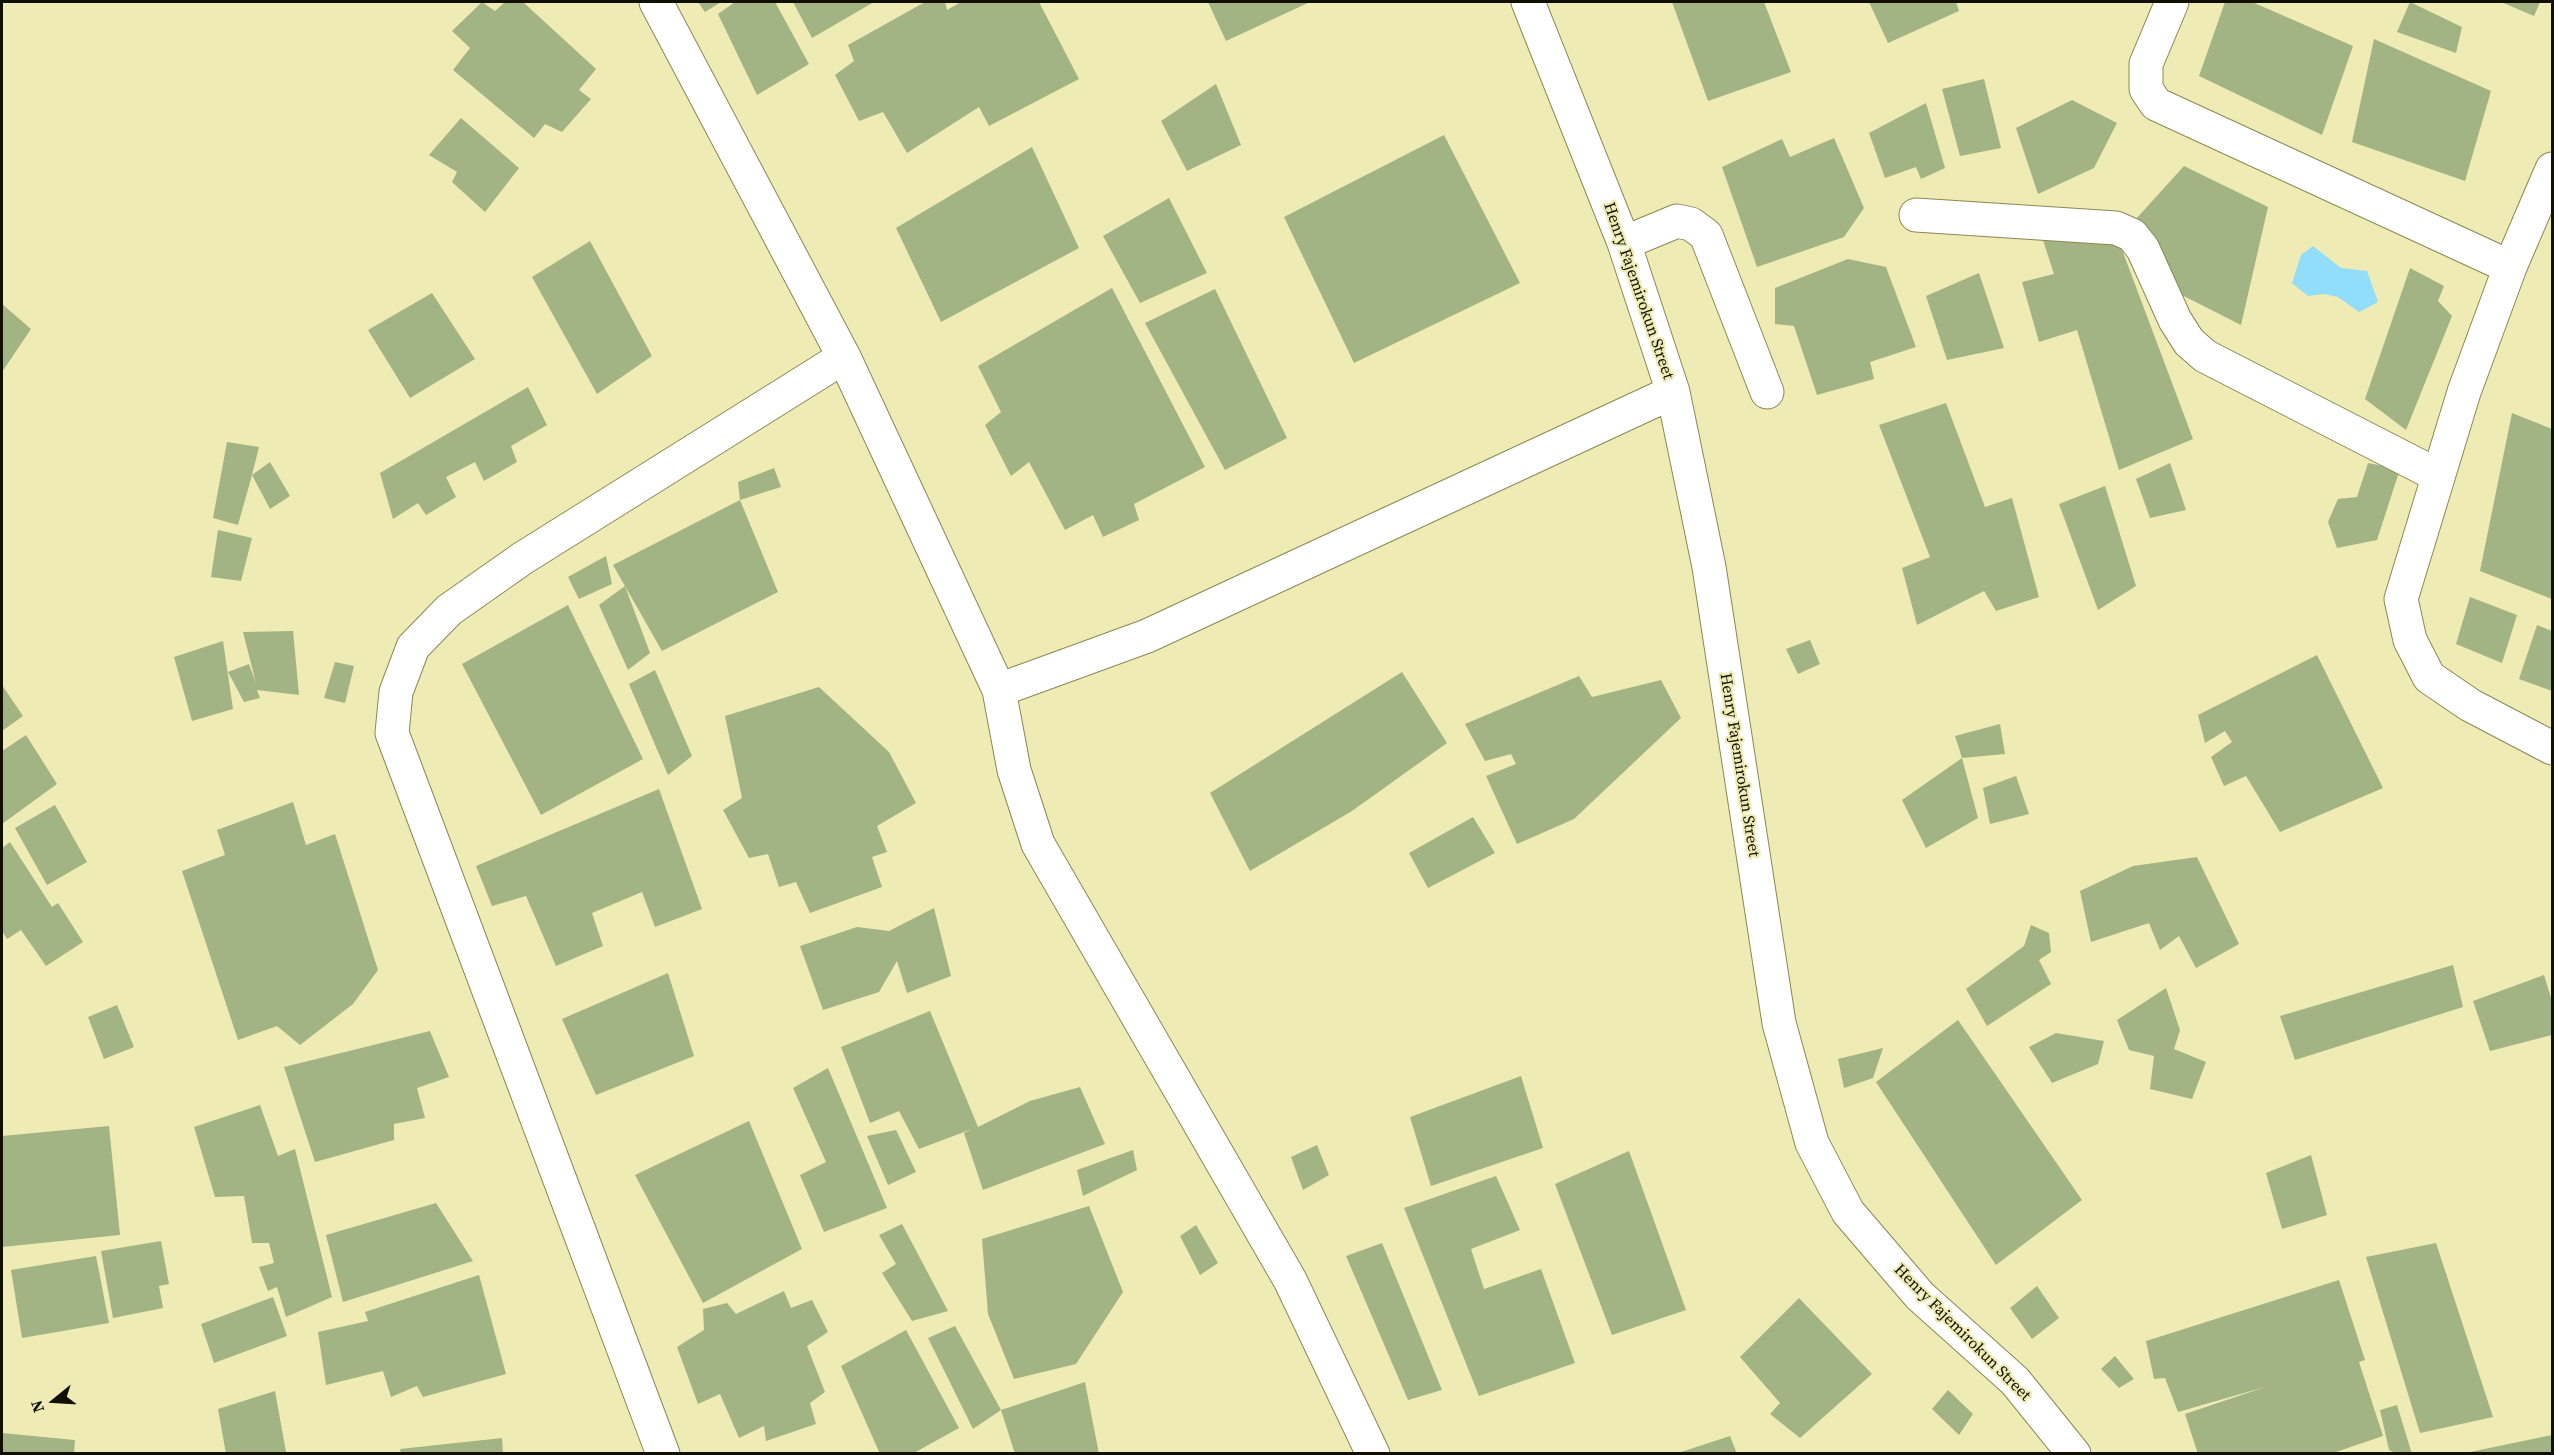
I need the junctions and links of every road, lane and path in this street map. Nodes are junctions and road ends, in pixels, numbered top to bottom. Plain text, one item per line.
1 (657, 2) edge
2 (1528, 2) edge
3 (2172, 2) edge
4 (2553, 169) edge
5 (1916, 214) dead end
6 (1624, 243) junction
7 (2510, 267) junction
8 (844, 357) junction
9 (1673, 392) junction
10 (1767, 392) dead end
11 (2437, 475) junction
12 (999, 690) junction
13 (2553, 748) edge
14 (663, 1454) edge
15 (1373, 1454) edge
16 (2074, 1454) edge

1 - 8 street
2 - 6 street, Henry Fajemirokun Street
3 - 7 street
4 - 7 street
5 - 11 street
6 - 9 street, Henry Fajemirokun Street
6 - 10 street
7 - 11 street
8 - 12 street
8 - 14 street
9 - 12 street
9 - 16 street, Henry Fajemirokun Street
11 - 13 street
12 - 15 street

